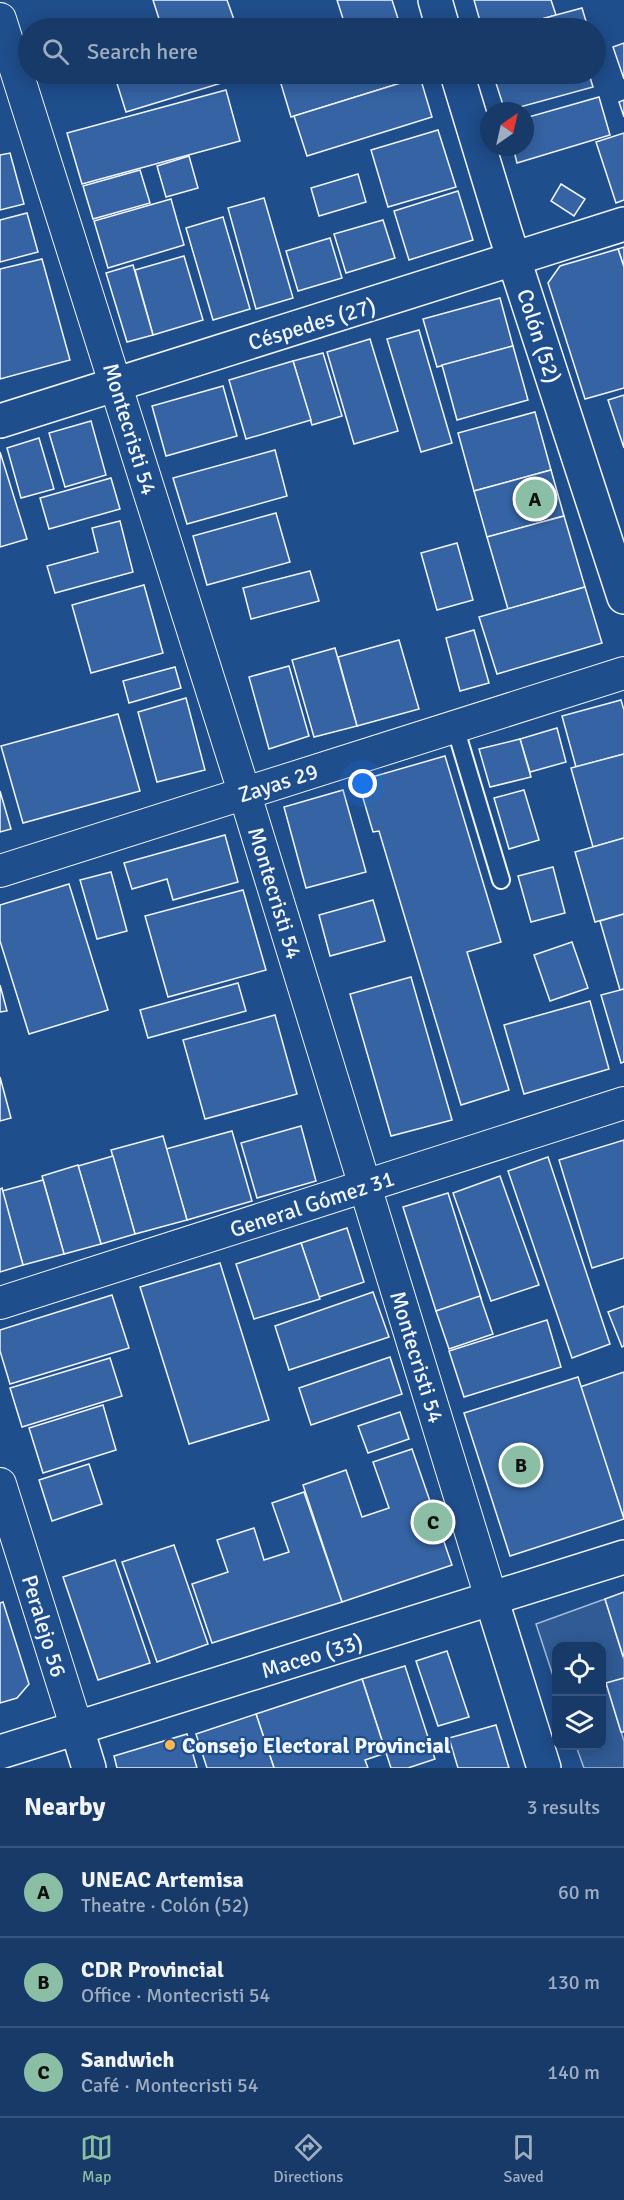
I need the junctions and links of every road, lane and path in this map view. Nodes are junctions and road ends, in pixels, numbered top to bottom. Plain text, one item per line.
1 (435, 0) edge
2 (440, 18) edge
3 (0, 19) edge
4 (18, 76) edge
5 (20, 84) edge
6 (460, 84) edge
7 (624, 224) edge
8 (515, 260) junction
9 (115, 385) junction
10 (0, 422) edge
11 (624, 597) edge
12 (624, 673) edge
13 (455, 727) junction
14 (243, 794) junction
15 (0, 871) edge
16 (501, 880) dead end
17 (624, 1103) edge
18 (366, 1187) junction
19 (0, 1303) edge
20 (0, 1484) edge
21 (624, 1557) edge
22 (492, 1600) junction
23 (77, 1729) junction
24 (0, 1752) edge
25 (89, 1768) edge
26 (544, 1768) edge

1 - 2 main road
3 - 4 street, Montecristi 54
5 - 9 street, Montecristi 54
6 - 8 main road, Colón (52)
7 - 8 main road, Céspedes (27)
8 - 9 main road, Céspedes (27)
8 - 11 main road, Colón (52)
9 - 10 main road, Céspedes (27)
9 - 14 street, Montecristi 54
12 - 13 street, Zayas 29
13 - 14 street, Zayas 29
13 - 16 lane
14 - 15 street, Zayas 29
14 - 18 street, Montecristi 54
17 - 18 street, General Gómez 31
18 - 19 street, General Gómez 31
18 - 22 street, Montecristi 54
20 - 23 street, Peralejo 56
21 - 22 main road, Maceo (33)
22 - 23 main road, Maceo (33)
22 - 26 main road, Montecristi 54
23 - 24 main road, Maceo (33)
23 - 25 main road, Peralejo 56

